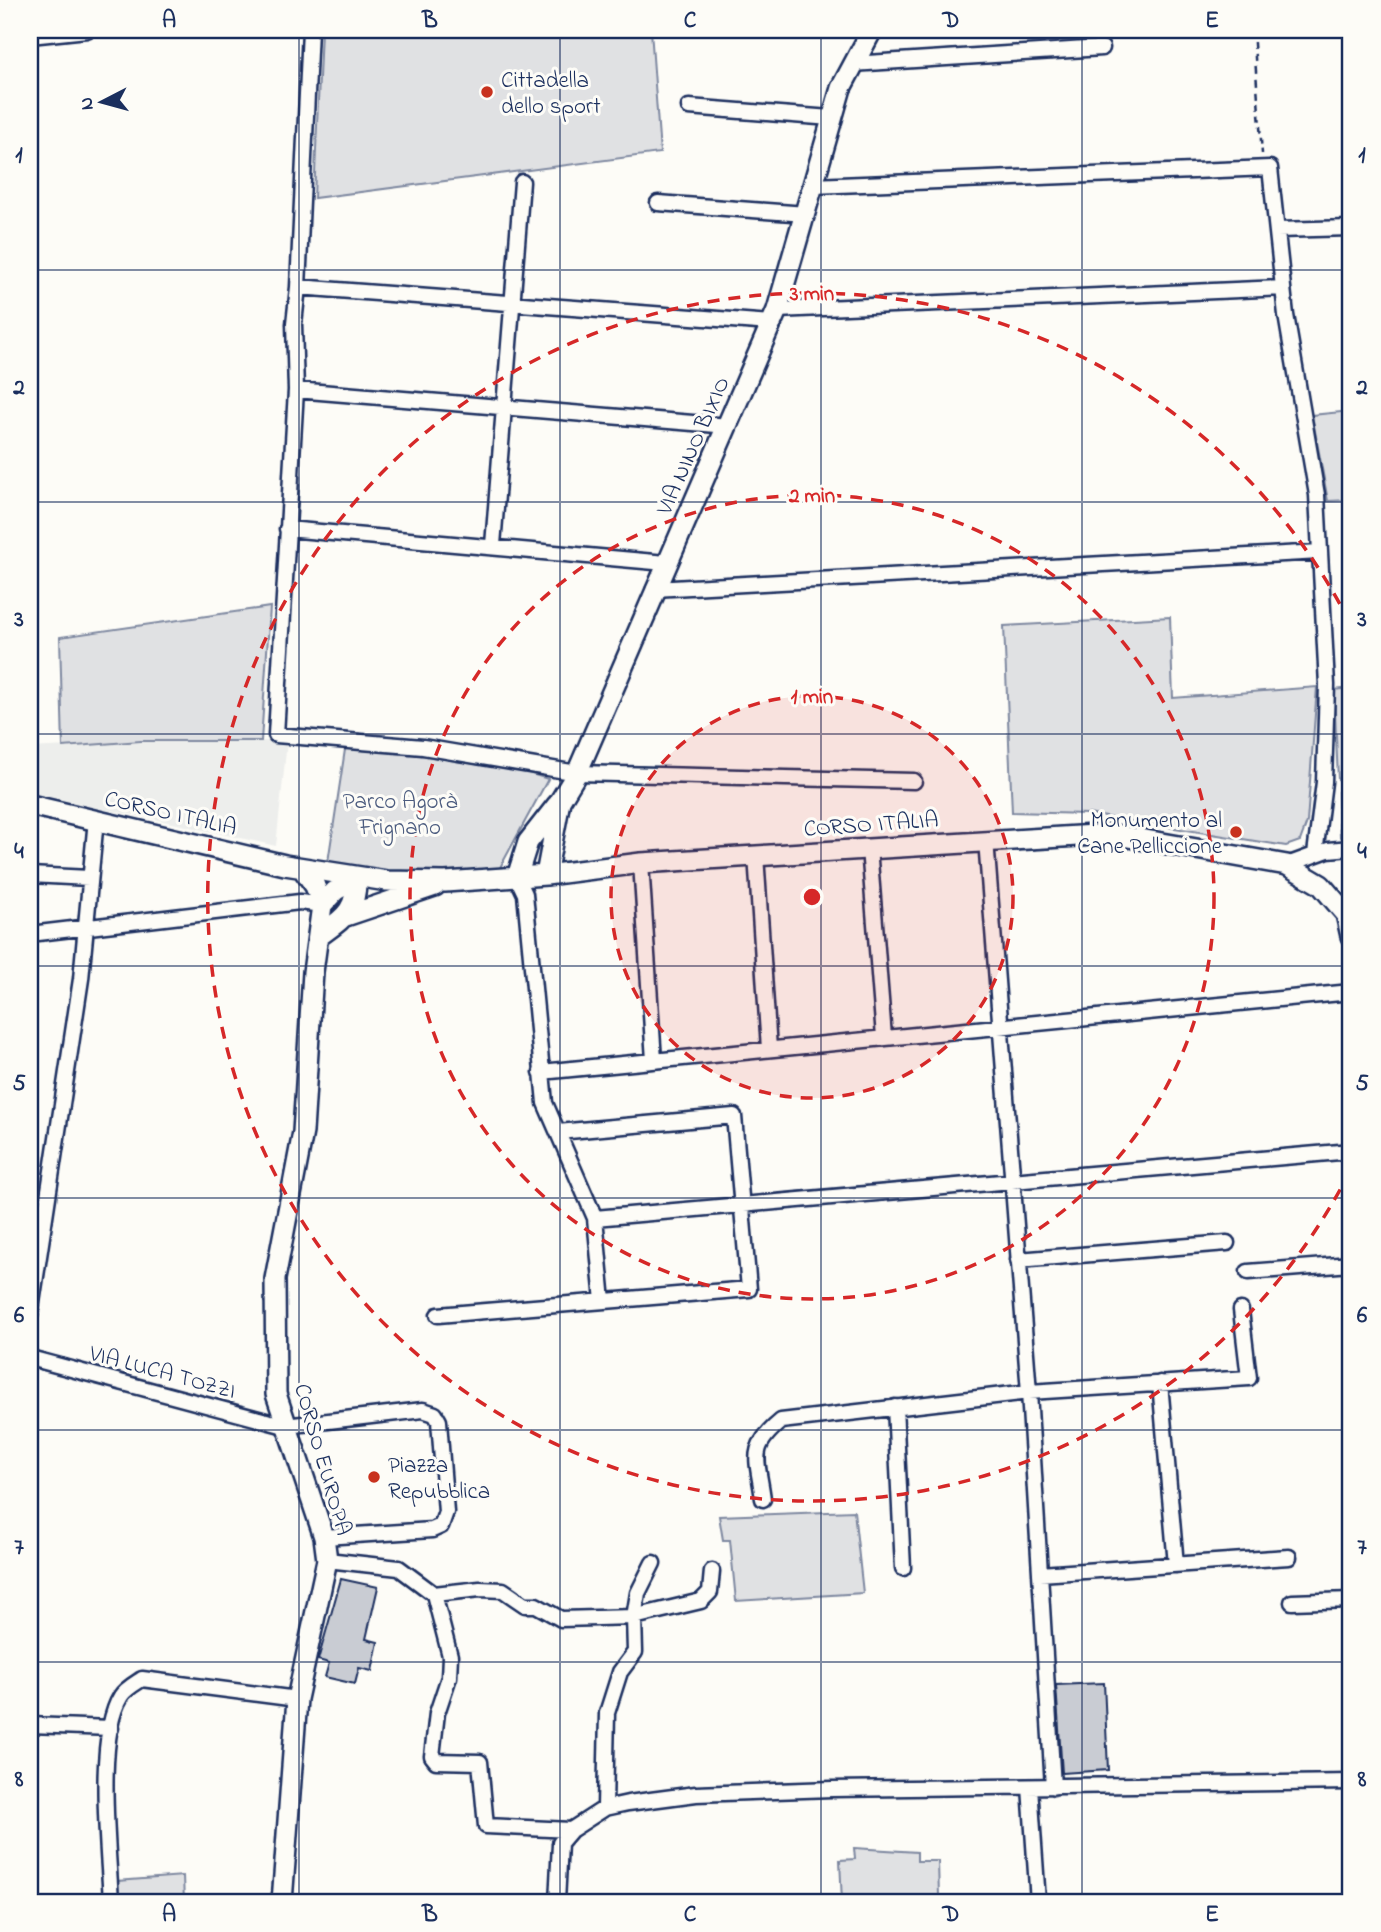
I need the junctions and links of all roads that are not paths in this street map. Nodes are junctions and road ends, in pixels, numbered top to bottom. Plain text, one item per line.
1 (87, 30) edge
2 (310, 30) edge
3 (872, 30) edge
4 (30, 36) edge
5 (1102, 48) dead end
6 (852, 64) junction
7 (689, 107) dead end
8 (831, 118) junction
9 (522, 182) dead end
10 (813, 186) junction
11 (658, 204) dead end
12 (806, 214) junction
13 (1351, 228) edge
14 (1277, 230) junction
15 (298, 287) junction
16 (1283, 288) junction
17 (512, 302) junction
18 (774, 317) junction
19 (296, 390) junction
20 (505, 407) junction
21 (729, 426) junction
22 (287, 529) junction
23 (493, 545) junction
24 (1320, 552) junction
25 (666, 563) junction
26 (654, 589) junction
27 (577, 773) junction
28 (914, 781) dead end
29 (559, 802) junction
30 (30, 805) edge
31 (96, 819) junction
32 (986, 840) junction
33 (869, 848) junction
34 (1351, 848) edge
35 (1315, 854) junction
36 (756, 855) junction
37 (641, 863) junction
38 (1287, 865) junction
39 (302, 867) junction
40 (30, 875) edge
41 (546, 876) junction
42 (517, 877) junction
43 (89, 878) junction
44 (356, 878) junction
45 (445, 882) junction
46 (322, 905) junction
47 (346, 916) junction
48 (86, 927) junction
49 (30, 934) edge
50 (1351, 936) edge
51 (318, 937) junction
52 (1351, 992) edge
53 (1000, 1024) junction
54 (884, 1037) junction
55 (769, 1049) junction
56 (654, 1060) junction
57 (541, 1072) junction
58 (558, 1132) junction
59 (1351, 1151) edge
60 (1012, 1179) junction
61 (743, 1207) junction
62 (595, 1218) junction
63 (1227, 1243) dead end
64 (1018, 1260) junction
65 (1351, 1265) edge
66 (1248, 1272) dead end
67 (603, 1301) junction
68 (1241, 1310) dead end
69 (438, 1315) dead end
70 (30, 1316) edge
71 (30, 1358) edge
72 (1160, 1383) junction
73 (1029, 1392) junction
74 (895, 1407) junction
75 (285, 1426) junction
76 (763, 1499) dead end
77 (324, 1537) junction
78 (1289, 1558) dead end
79 (327, 1560) junction
80 (653, 1563) dead end
81 (1176, 1565) junction
82 (904, 1568) dead end
83 (712, 1571) dead end
84 (1040, 1574) junction
85 (434, 1594) junction
86 (1351, 1600) edge
87 (1292, 1602) dead end
88 (634, 1617) junction
89 (297, 1699) junction
90 (30, 1725) edge
91 (111, 1728) junction
92 (1351, 1782) edge
93 (1030, 1787) junction
94 (1053, 1787) junction
95 (605, 1808) junction
96 (571, 1830) junction
97 (111, 1902) edge
98 (282, 1902) edge
99 (557, 1902) edge
100 (1038, 1902) edge

1 - 4 street
2 - 15 street
3 - 6 street, VIA NINO BIXIO
5 - 6 street
6 - 8 street, VIA NINO BIXIO
7 - 8 street
8 - 10 street, VIA NINO BIXIO
9 - 17 street
10 - 12 street, VIA NINO BIXIO
10 - 14 street
11 - 12 street
12 - 18 street, VIA NINO BIXIO
13 - 14 street
14 - 16 street
15 - 17 street
15 - 19 street
16 - 18 street
16 - 24 street
17 - 18 street
17 - 20 street
18 - 21 street, VIA NINO BIXIO
19 - 20 street
19 - 22 street
20 - 21 street
20 - 23 street
21 - 25 street, VIA NINO BIXIO
22 - 23 street
22 - 27 street
23 - 25 street
24 - 26 street
24 - 35 street
25 - 26 street, VIA NINO BIXIO
26 - 27 street, VIA NINO BIXIO
27 - 28 street
27 - 29 street, VIA NINO BIXIO
29 - 41 street, VIA NINO BIXIO
29 - 42 street
30 - 31 street, CORSO ITALIA
31 - 39 street, CORSO ITALIA
31 - 43 street
32 - 33 street, CORSO ITALIA
32 - 38 street, CORSO ITALIA
32 - 53 street
33 - 36 street, CORSO ITALIA
33 - 54 street
34 - 35 street
35 - 38 street
36 - 37 street, CORSO ITALIA
36 - 55 street
37 - 41 street, CORSO ITALIA
37 - 56 street
38 - 50 street, CORSO ITALIA
39 - 44 street, CORSO ITALIA
39 - 46 street
40 - 43 street
41 - 42 street, CORSO ITALIA
42 - 45 street, CORSO ITALIA
42 - 57 street
43 - 48 street
44 - 45 street, CORSO ITALIA
44 - 46 street
44 - 47 street
45 - 47 street
46 - 48 street
46 - 51 street
47 - 51 street
48 - 49 street
48 - 70 street
51 - 75 street, CORSO EUROPA
52 - 53 street
53 - 54 street
53 - 60 street
54 - 55 street
55 - 56 street
56 - 57 street
57 - 58 street
58 - 61 street
58 - 62 street
59 - 60 street
60 - 61 street
60 - 64 street
61 - 62 street
61 - 67 street
62 - 67 street
63 - 64 street
64 - 73 street
65 - 66 street
67 - 69 street
68 - 72 street
71 - 75 street, VIA LUCA TOZZI
72 - 73 street
72 - 81 street
73 - 74 street
73 - 84 street
74 - 76 street
74 - 82 street
75 - 77 street, CORSO EUROPA
75 - 77 street
77 - 79 street, CORSO EUROPA
78 - 81 street
79 - 85 street
79 - 89 street, CORSO EUROPA
80 - 88 street
81 - 84 street
83 - 88 street
84 - 94 street
85 - 88 street
85 - 96 street
86 - 87 street
88 - 95 street
89 - 91 street
89 - 98 street, CORSO EUROPA
90 - 91 street
91 - 97 street
92 - 94 street
93 - 94 street
93 - 95 street
93 - 100 street
95 - 96 street
96 - 99 street

